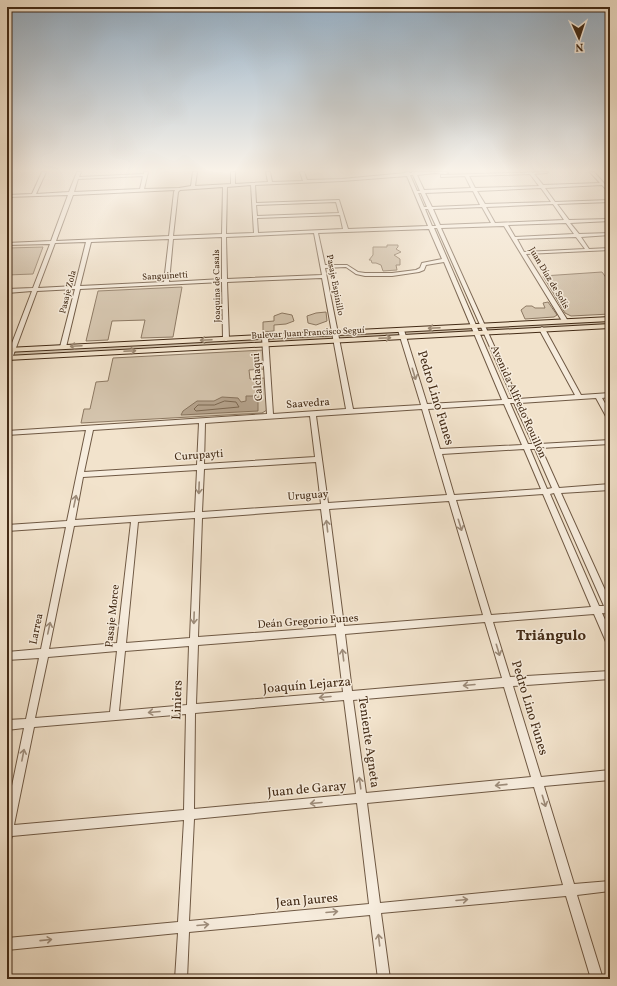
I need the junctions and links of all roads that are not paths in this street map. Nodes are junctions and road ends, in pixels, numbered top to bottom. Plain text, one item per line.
1 (61, 218) edge
2 (173, 218) edge
3 (224, 218) edge
4 (255, 218) edge
5 (343, 218) edge
6 (428, 218) edge
7 (435, 218) edge
8 (490, 218) edge
9 (565, 218) edge
10 (610, 220) edge
11 (568, 222) junction
12 (506, 224) junction
13 (494, 225) junction
14 (432, 227) junction
15 (439, 227) junction
16 (346, 231) junction
17 (316, 232) junction
18 (256, 234) junction
19 (610, 234) edge
20 (577, 235) junction
21 (224, 236) junction
22 (170, 238) junction
23 (514, 238) junction
24 (90, 241) junction
25 (52, 243) junction
26 (7, 244) edge
27 (610, 249) edge
28 (588, 250) junction
29 (522, 253) junction
30 (446, 260) junction
31 (322, 266) junction
32 (324, 276) junction
33 (225, 281) junction
34 (166, 284) junction
35 (77, 288) junction
36 (34, 290) junction
37 (7, 291) edge
38 (610, 319) edge
39 (564, 321) junction
40 (482, 326) junction
41 (609, 327) edge
42 (474, 330) junction
43 (542, 330) junction
44 (485, 332) junction
45 (402, 333) junction
46 (265, 337) junction
47 (336, 337) junction
48 (226, 339) junction
49 (265, 344) junction
50 (63, 347) junction
51 (10, 350) edge
52 (8, 360) edge
53 (598, 396) junction
54 (610, 396) edge
55 (579, 397) junction
56 (516, 401) junction
57 (506, 402) junction
58 (424, 407) junction
59 (350, 412) junction
60 (313, 414) junction
61 (270, 417) junction
62 (610, 418) edge
63 (202, 421) junction
64 (90, 428) junction
65 (7, 433) edge
66 (610, 442) edge
67 (525, 446) junction
68 (536, 446) junction
69 (438, 452) junction
70 (318, 459) junction
71 (200, 467) junction
72 (80, 475) junction
73 (610, 488) edge
74 (556, 491) junction
75 (545, 492) junction
76 (452, 499) junction
77 (324, 506) junction
78 (198, 515) junction
79 (135, 519) junction
80 (70, 523) junction
81 (7, 528) edge
82 (596, 610) junction
83 (610, 610) edge
84 (488, 618) junction
85 (340, 630) junction
86 (194, 641) junction
87 (610, 641) edge
88 (121, 647) junction
89 (44, 653) junction
90 (7, 656) edge
91 (610, 675) edge
92 (507, 682) junction
93 (348, 695) junction
94 (191, 709) junction
95 (114, 715) junction
96 (30, 723) junction
97 (7, 725) edge
98 (610, 775) edge
99 (538, 782) junction
100 (362, 799) junction
101 (189, 814) junction
102 (7, 832) edge
103 (610, 886) edge
104 (570, 890) junction
105 (375, 908) junction
106 (183, 926) junction
107 (7, 944) edge
108 (181, 979) edge
109 (384, 979) edge
110 (597, 979) edge

1 - 25 street
2 - 22 street
3 - 21 street, Joaquina de Casals
4 - 18 street
5 - 16 street
6 - 14 street, Avenida Alfredo Rouillón
7 - 15 street, Avenida Alfredo Rouillón
8 - 13 street
9 - 11 street
10 - 11 street
11 - 12 street
11 - 20 street
12 - 13 street
12 - 23 street, Juan Díaz de Solís
13 - 15 street
14 - 15 street
14 - 16 street
14 - 30 street, Avenida Alfredo Rouillón
15 - 40 street, Avenida Alfredo Rouillón
16 - 17 street
17 - 18 street
17 - 31 street, Pasaje Espinillo
18 - 21 street
19 - 20 street
20 - 23 street
20 - 28 street
21 - 22 street
21 - 33 street, Joaquina de Casals
22 - 24 street
22 - 34 street
23 - 29 street, Juan Díaz de Solís
24 - 25 street
24 - 35 street, Pasaje Zola
25 - 26 street
25 - 36 street
27 - 28 street
28 - 29 street
29 - 39 street, Juan Díaz de Solís
30 - 31 street
30 - 42 street, Avenida Alfredo Rouillón
31 - 32 street, Pasaje Espinillo
32 - 33 street, Sanguinetti
32 - 47 street, Pasaje Espinillo
33 - 34 street, Sanguinetti
33 - 48 street, Joaquina de Casals
34 - 35 street, Sanguinetti
35 - 36 street, Sanguinetti
35 - 50 street, Pasaje Zola
36 - 37 street, Sanguinetti
36 - 51 street
38 - 39 main road, Bulevar Juan Francisco Seguí
39 - 40 main road, Bulevar Juan Francisco Seguí
40 - 42 main road, Bulevar Juan Francisco Seguí
40 - 44 street, Avenida Alfredo Rouillón
41 - 43 main road, Bulevar Juan Francisco Seguí
42 - 44 main road, Bulevar Juan Francisco Seguí
42 - 45 main road, Bulevar Juan Francisco Seguí
42 - 57 street, Avenida Alfredo Rouillón
43 - 44 main road, Bulevar Juan Francisco Seguí
43 - 55 street
44 - 56 street, Avenida Alfredo Rouillón
45 - 47 main road, Bulevar Juan Francisco Seguí
45 -> 58 street, Pedro Lino Funes
46 - 47 main road, Bulevar Juan Francisco Seguí
46 - 48 main road, Bulevar Juan Francisco Seguí
46 - 49 street, Calchaqui
47 - 49 main road, Bulevar Juan Francisco Seguí
47 - 59 street, Pasaje Espinillo
48 -> 50 main road, Bulevar Juan Francisco Seguí
52 -> 49 main road, Bulevar Juan Francisco Seguí
49 - 61 street, Calchaqui
50 - 51 main road, Bulevar Juan Francisco Seguí
51 - 52 street
53 - 54 street, Saavedra
53 - 55 street, Saavedra
53 - 62 street
55 - 56 street, Saavedra
56 - 57 street, Saavedra
56 - 68 street, Avenida Alfredo Rouillón
57 - 58 street, Saavedra
57 - 67 street, Avenida Alfredo Rouillón
58 - 59 street, Saavedra
58 - 69 street, Pedro Lino Funes
59 - 60 street, Saavedra
60 - 61 street, Saavedra
60 - 70 street, Teniente Agneta
61 - 63 street, Saavedra
63 - 64 street, Saavedra
63 - 71 street, Liniers
64 - 65 street, Saavedra
64 - 72 street, Larrea
66 - 68 street
67 - 68 street
67 - 69 street
67 - 75 street, Avenida Alfredo Rouillón
68 - 74 street, Avenida Alfredo Rouillón
69 - 76 street, Pedro Lino Funes
70 - 71 street, Curupayti
70 - 77 street, Teniente Agneta
71 - 72 street, Curupayti
71 -> 78 street, Liniers
80 -> 72 street, Larrea
73 - 74 street, Uruguay
74 - 75 street, Uruguay
74 - 83 street, Avenida Alfredo Rouillón
75 - 76 street, Uruguay
75 - 82 street, Avenida Alfredo Rouillón
76 - 77 street, Uruguay
76 -> 84 street, Pedro Lino Funes
77 - 78 street, Uruguay
85 -> 77 street, Teniente Agneta
78 - 79 street, Uruguay
78 -> 86 street, Liniers
79 - 80 street, Uruguay
79 - 88 street, Pasaje Morce
80 - 81 street, Uruguay
89 -> 80 street, Larrea
82 - 83 street, Deán Gregorio Funes
82 - 84 street, Deán Gregorio Funes
82 - 87 street, Avenida Alfredo Rouillón
84 - 85 street, Deán Gregorio Funes
84 -> 92 street, Pedro Lino Funes
85 - 86 street, Deán Gregorio Funes
93 -> 85 street, Teniente Agneta
86 - 88 street, Deán Gregorio Funes
86 - 94 street, Liniers
88 - 89 street, Deán Gregorio Funes
88 - 95 street, Pasaje Morce
89 - 90 street, Deán Gregorio Funes
89 - 96 street, Larrea
91 - 92 street, Joaquín Lejarza
92 -> 93 street, Joaquín Lejarza
92 - 99 street, Pedro Lino Funes
93 -> 94 street, Joaquín Lejarza
100 -> 93 street, Teniente Agneta
94 -> 95 street, Joaquín Lejarza
94 - 101 street, Liniers
95 - 96 street, Joaquín Lejarza
96 - 97 street, Joaquín Lejarza
102 -> 96 street, Larrea
98 - 99 street, Juan de Garay
99 -> 100 street, Juan de Garay
99 -> 104 street, Pedro Lino Funes
100 -> 101 street, Juan de Garay
100 - 105 street, Teniente Agneta
101 - 102 street, Juan de Garay
101 - 106 street, Liniers
103 - 104 street, Jean Jaures
105 -> 104 street, Jean Jaures
104 - 110 street, Pedro Lino Funes
106 -> 105 street, Jean Jaures
109 -> 105 street, Teniente Agneta
107 -> 106 street, Jean Jaures
106 - 108 street, Liniers

